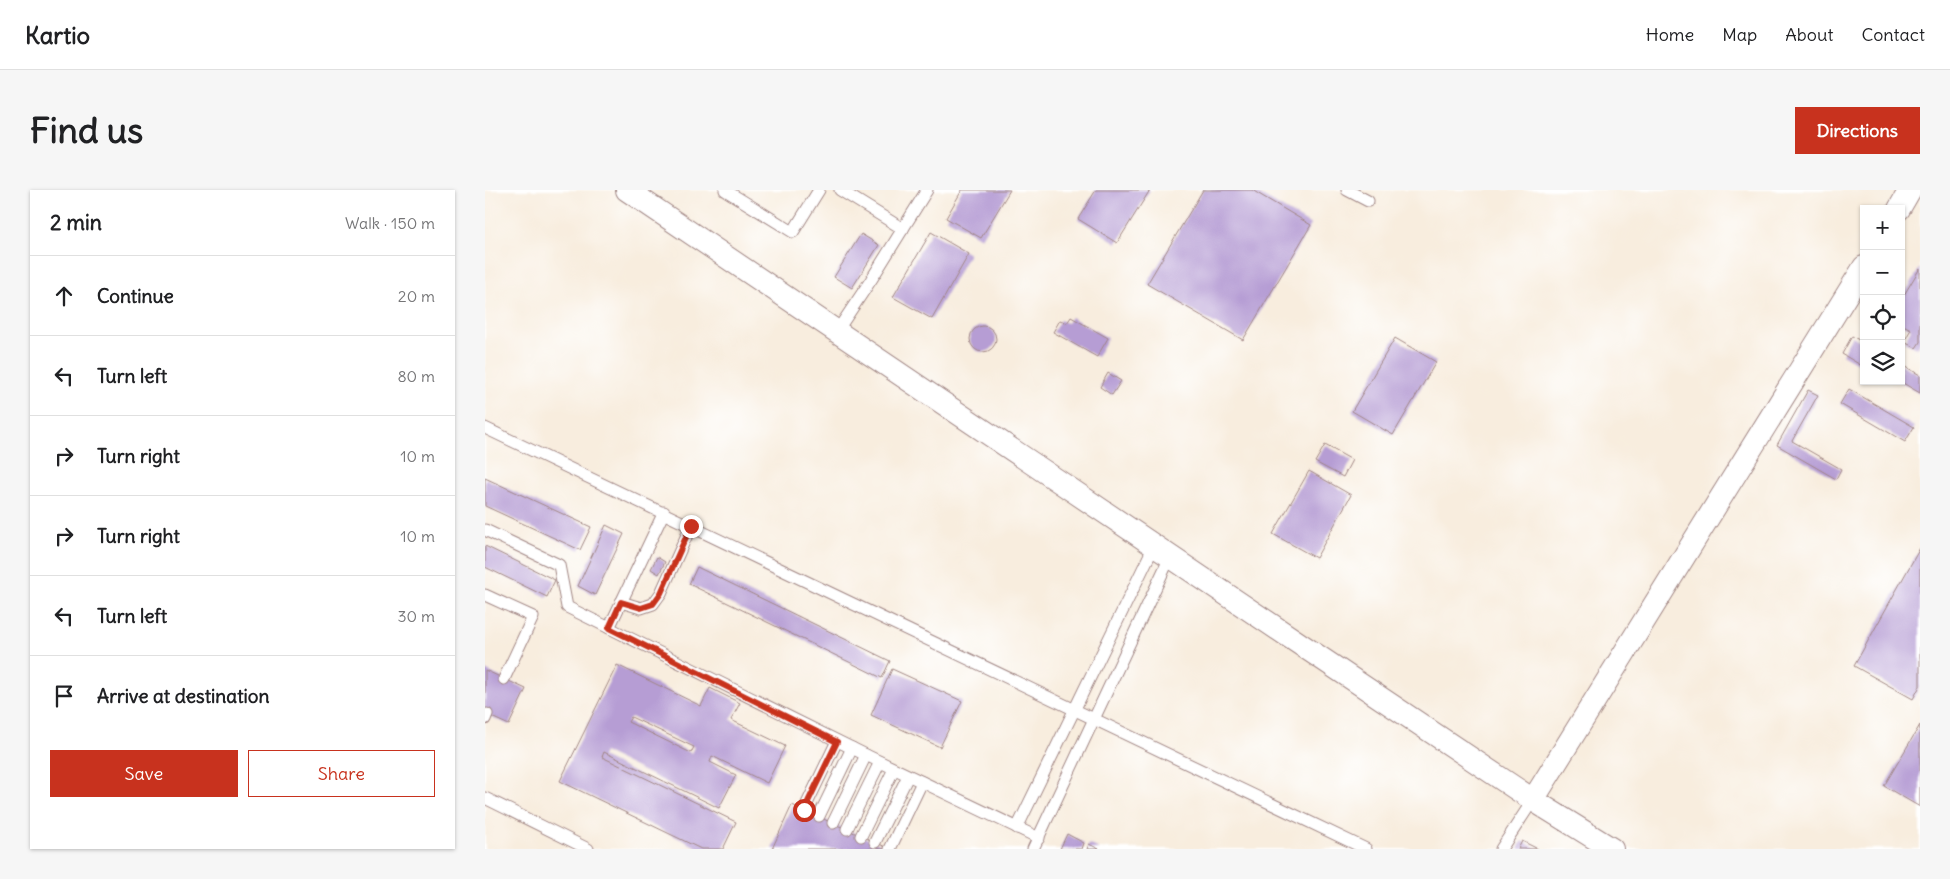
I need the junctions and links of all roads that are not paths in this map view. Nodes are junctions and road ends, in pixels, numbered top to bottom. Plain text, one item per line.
1 (725, 190) edge
2 (819, 190) edge
3 (840, 190) edge
4 (927, 190) edge
5 (1347, 190) edge
6 (1910, 190) edge
7 (634, 192) edge
8 (1368, 201) dead end
9 (1901, 205) edge
10 (903, 229) junction
11 (1860, 273) edge
12 (837, 332) junction
13 (485, 428) edge
14 (664, 512) junction
15 (691, 526) junction
16 (485, 530) edge
17 (1162, 551) junction
18 (485, 595) edge
19 (621, 602) junction
20 (609, 628) junction
21 (504, 678) dead end
22 (1074, 709) junction
23 (1094, 719) junction
24 (837, 742) junction
25 (852, 748) junction
26 (866, 755) junction
27 (879, 762) junction
28 (894, 769) junction
29 (908, 776) junction
30 (922, 782) junction
31 (485, 798) edge
32 (1533, 800) junction
33 (804, 810) dead end
34 (819, 816) dead end
35 (833, 823) dead end
36 (1017, 828) junction
37 (847, 830) dead end
38 (861, 836) dead end
39 (875, 842) dead end
40 (1036, 844) edge
41 (588, 849) edge
42 (890, 849) edge
43 (1366, 849) edge
44 (1501, 849) edge
45 (1612, 849) edge

1 - 2 lane
3 - 10 lane
4 - 10 lane
5 - 8 lane
6 - 9 street
7 - 12 street
10 - 12 lane
11 - 32 street
12 - 17 street
13 - 14 lane
14 - 15 lane
14 - 19 lane
15 - 19 lane
15 - 22 lane
16 - 20 lane
17 - 22 lane
17 - 23 lane
17 - 32 street
18 - 21 lane
19 - 20 lane
20 - 24 lane
22 - 23 lane
22 - 36 lane
23 - 40 lane
23 - 43 lane
24 - 25 lane
24 - 33 lane
25 - 26 lane
25 - 34 lane
26 - 27 lane
26 - 35 lane
27 - 28 lane
27 - 37 lane
28 - 29 lane
28 - 38 lane
29 - 30 lane
29 - 39 lane
30 - 36 lane
30 - 42 lane
31 - 41 lane
32 - 44 lane
32 - 45 street
36 - 40 lane

